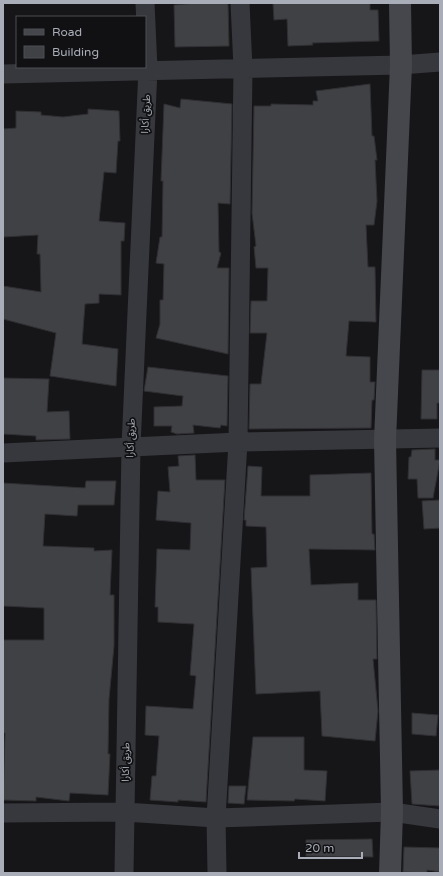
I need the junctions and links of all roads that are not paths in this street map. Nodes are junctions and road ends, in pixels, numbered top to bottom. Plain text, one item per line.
1 (145, 3) edge
2 (240, 3) edge
3 (400, 3) edge
4 (146, 16) edge
5 (146, 25) edge
6 (440, 62) edge
7 (401, 65) junction
8 (243, 68) junction
9 (148, 69) junction
10 (3, 74) edge
11 (440, 438) edge
12 (385, 440) junction
13 (238, 442) junction
14 (131, 446) junction
15 (3, 453) edge
16 (125, 812) junction
17 (392, 812) junction
18 (3, 813) edge
19 (216, 818) junction
20 (440, 819) edge
21 (124, 873) edge
22 (216, 873) edge
23 (390, 873) edge

1 - 4 street, طريق أكارا
2 - 8 street
3 - 7 street
5 - 9 street, طريق أكارا
6 - 7 street
7 - 8 street
7 - 12 street
8 - 9 street
8 - 13 street
9 - 10 street
9 - 14 street, طريق أكارا
11 - 12 street
12 - 13 street
12 - 17 street
13 - 14 street
13 - 19 street
14 - 15 street
14 - 16 street, طريق أكارا
16 - 18 street
16 - 19 street
16 - 21 street, طريق أكارا
17 - 19 street
17 - 20 street
17 - 23 street
19 - 22 street

